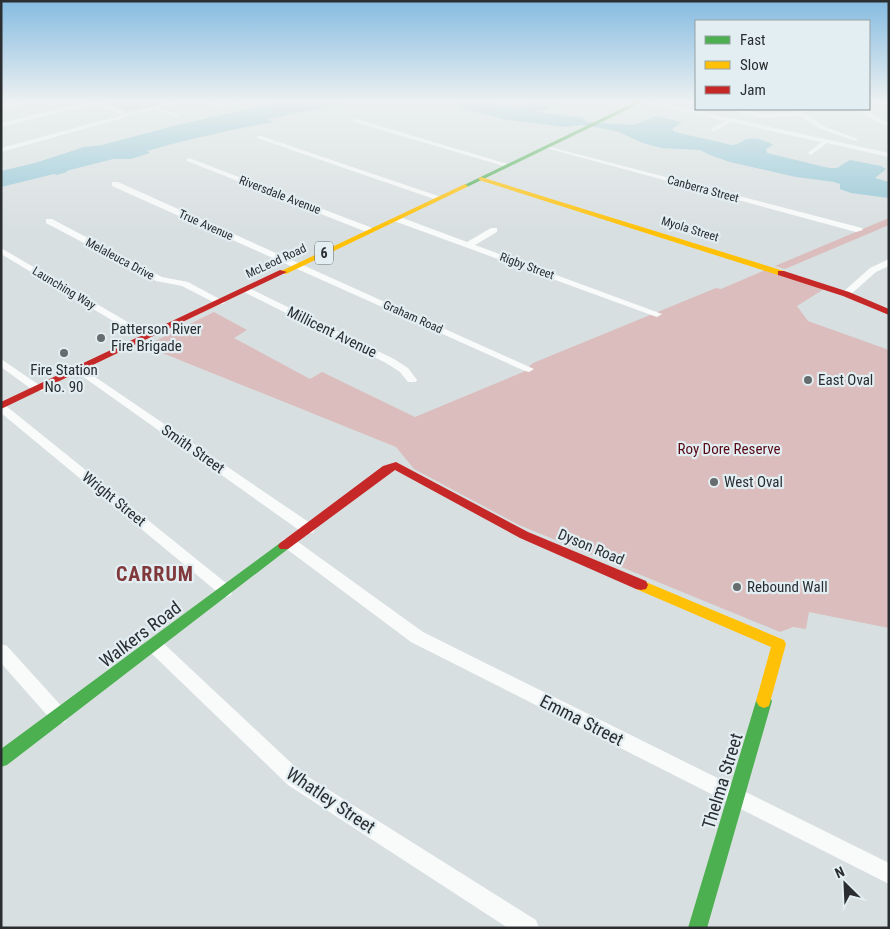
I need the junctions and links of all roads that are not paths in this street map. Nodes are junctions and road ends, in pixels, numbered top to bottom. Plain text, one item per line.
1 (21, 144) edge
2 (281, 144) edge
3 (436, 144) edge
4 (553, 144) edge
5 (822, 144) edge
6 (841, 144) edge
7 (548, 147) junction
8 (1, 150) edge
9 (811, 153) dead end
10 (889, 155) edge
11 (189, 160) dead end
12 (509, 166) junction
13 (481, 179) junction
14 (115, 184) dead end
15 (440, 198) junction
16 (397, 218) junction
17 (50, 221) dead end
18 (494, 230) dead end
19 (858, 230) dead end
20 (372, 231) junction
21 (1, 241) edge
22 (468, 245) junction
23 (1, 250) edge
24 (10, 256) junction
25 (889, 262) edge
26 (297, 266) junction
27 (247, 290) junction
28 (846, 294) junction
29 (220, 302) junction
30 (889, 312) edge
31 (657, 314) dead end
32 (128, 326) junction
33 (154, 333) junction
34 (137, 342) junction
35 (1, 362) edge
36 (79, 369) junction
37 (529, 369) dead end
38 (412, 380) dead end
39 (38, 389) junction
40 (1, 406) edge
41 (396, 466) joint
42 (308, 528) junction
43 (289, 543) junction
44 (226, 591) junction
45 (779, 644) joint
46 (154, 645) junction
47 (1, 651) edge
48 (59, 716) junction
49 (1, 760) edge
50 (736, 796) junction
51 (889, 874) edge
52 (528, 928) edge
53 (697, 928) edge

1 - 8 street
2 - 15 street
3 - 12 street
4 - 7 street, McLeod Road / 6
5 - 9 street
6 - 10 street
7 - 12 street, McLeod Road / 6
7 - 19 street, Canberra Street
11 - 20 street, Riversdale Avenue
12 - 13 street, McLeod Road / 6
13 - 15 street, McLeod Road / 6
13 - 28 street, Myola Street
14 - 26 street, True Avenue
15 - 16 street, McLeod Road / 6
16 - 20 street, McLeod Road / 6
16 - 22 street, Rigby Street
17 - 29 street, Melaleuca Drive
18 - 22 street
20 - 26 street, McLeod Road / 6
21 - 24 street
22 - 31 street, Rigby Street
23 - 24 street, Launching Way
24 - 32 street, Launching Way
25 - 28 street
26 - 27 street, McLeod Road / 6
26 - 37 street, Graham Road
27 - 29 street, McLeod Road / 6
27 - 38 street, Millicent Avenue
28 - 30 street, Myola Street
29 - 33 street, McLeod Road / 6
32 - 33 street, Launching Way
32 - 34 street, Launching Way
33 - 34 street, McLeod Road / 6
34 - 36 street, McLeod Road / 6
35 - 39 street
36 - 39 street, McLeod Road / 6
36 - 42 street, Smith Street
39 - 40 street, McLeod Road / 6
40 - 44 street, Wright Street
41 - 42 street, Walkers Road
41 - 45 street, Dyson Road
42 - 43 street, Walkers Road
43 - 44 street, Walkers Road
43 - 50 street, Emma Street
44 - 46 street, Walkers Road
45 - 50 street, Thelma Street
46 - 48 street, Walkers Road
46 - 52 street, Whatley Street
47 - 48 street
48 - 49 street, Walkers Road
50 - 51 street, Emma Street
50 - 53 street, Thelma Street

